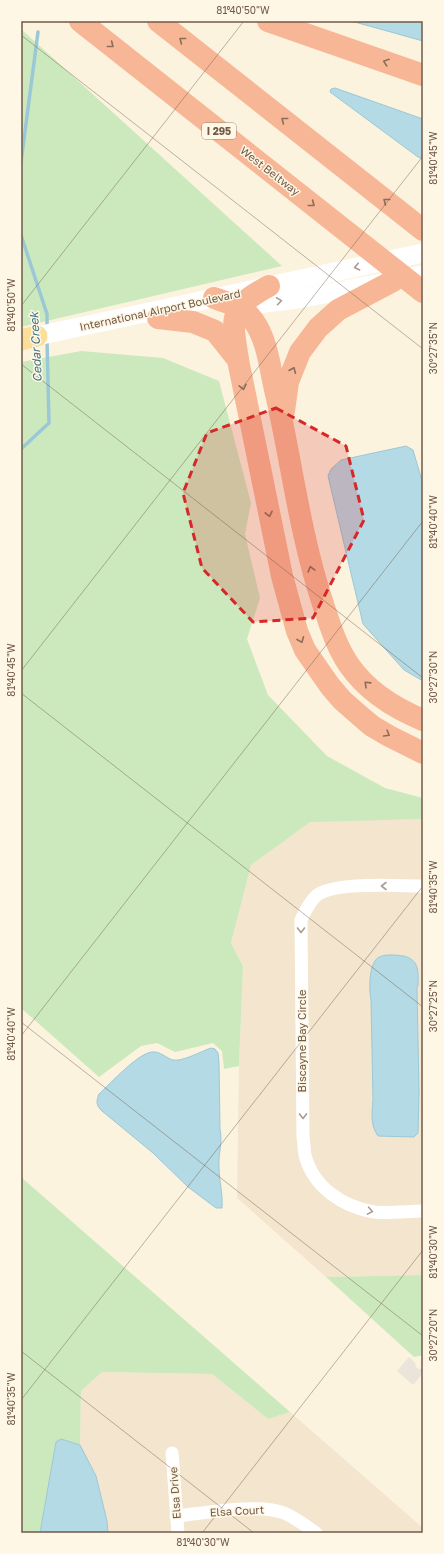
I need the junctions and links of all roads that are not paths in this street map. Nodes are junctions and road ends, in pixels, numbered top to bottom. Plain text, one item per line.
1 (80, 21) edge
2 (158, 21) edge
3 (268, 21) edge
4 (423, 75) edge
5 (420, 227) edge
6 (423, 253) edge
7 (423, 275) edge
8 (392, 281) junction
9 (269, 286) junction
10 (423, 292) edge
11 (214, 298) junction
12 (240, 307) junction
13 (158, 318) junction
14 (74, 328) junction
15 (29, 338) edge
16 (238, 360) junction
17 (282, 422) junction
18 (423, 720) edge
19 (423, 753) edge
20 (423, 886) edge
21 (423, 1211) edge
22 (172, 1454) dead end
23 (176, 1516) junction
24 (178, 1533) edge
25 (316, 1533) edge

1 -> 10 highway, West Beltway / I 295
5 -> 2 highway
4 -> 3 highway
6 -> 9 main road, International Airport Boulevard
7 - 8 main road, International Airport Boulevard
12 -> 8 main road, International Airport Boulevard
17 -> 8 highway
9 - 11 main road, International Airport Boulevard
9 - 12 highway
11 - 12 highway
11 - 14 main road, International Airport Boulevard
12 - 13 main road, International Airport Boulevard
12 - 16 highway
12 - 17 highway
13 - 14 main road, International Airport Boulevard
13 - 16 highway
14 - 15 main road
16 -> 19 highway
18 -> 17 highway
20 -> 21 street, Biscayne Bay Circle
22 - 23 street, Elsa Drive
23 - 24 street, Elsa Drive
23 - 25 street, Elsa Court

